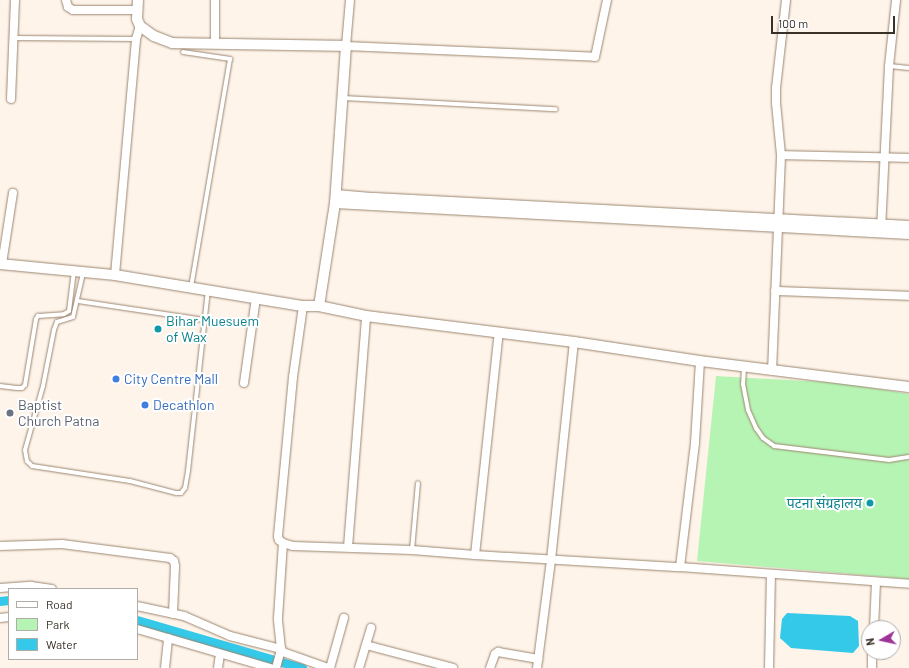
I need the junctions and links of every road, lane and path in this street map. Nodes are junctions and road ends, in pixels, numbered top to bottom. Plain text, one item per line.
1 (15, 0) edge
2 (66, 0) edge
3 (215, 0) edge
4 (350, 0) edge
5 (607, 0) edge
6 (786, 0) edge
7 (896, 0) edge
8 (138, 5) edge
9 (140, 26) junction
10 (14, 38) junction
11 (136, 40) junction
12 (215, 44) junction
13 (346, 46) junction
14 (183, 52) dead end
15 (889, 66) junction
16 (909, 68) edge
17 (343, 98) junction
18 (11, 99) dead end
19 (556, 109) dead end
20 (782, 155) junction
21 (884, 157) junction
22 (909, 158) edge
23 (13, 193) dead end
24 (336, 199) junction
25 (779, 223) junction
26 (909, 226) edge
27 (885, 229) junction
28 (909, 234) edge
29 (1, 264) edge
30 (79, 271) junction
31 (115, 275) junction
32 (191, 288) junction
33 (208, 290) junction
34 (775, 291) junction
35 (909, 296) edge
36 (256, 298) junction
37 (78, 301) junction
38 (303, 306) junction
39 (319, 306) junction
40 (366, 316) junction
41 (205, 320) junction
42 (499, 332) junction
43 (574, 342) junction
44 (700, 361) junction
45 (744, 367) junction
46 (772, 371) junction
47 (244, 383) dead end
48 (0, 386) edge
49 (909, 387) edge
50 (909, 456) edge
51 (418, 483) dead end
52 (283, 544) junction
53 (0, 546) edge
54 (348, 547) junction
55 (412, 550) junction
56 (475, 555) junction
57 (551, 560) junction
58 (680, 567) junction
59 (771, 574) junction
60 (876, 582) junction
61 (909, 584) edge
62 (0, 588) edge
63 (45, 588) edge
64 (138, 606) edge
65 (173, 614) junction
66 (344, 618) dead end
67 (874, 620) edge
68 (371, 628) dead end
69 (138, 629) edge
70 (168, 638) junction
71 (366, 645) junction
72 (280, 652) junction
73 (220, 654) junction
74 (537, 664) edge
75 (246, 665) edge
76 (274, 667) edge
77 (164, 668) edge
78 (218, 668) edge
79 (329, 668) edge
80 (359, 668) edge
81 (453, 668) edge
82 (490, 668) edge
83 (769, 668) edge

1 - 10 street
2 - 8 street
3 - 12 street
4 - 13 street
5 - 13 street
6 - 20 street
7 - 15 street
8 - 9 street
9 - 11 street
9 - 12 street
10 - 11 lane
10 - 18 street
11 - 31 street
12 - 13 street
13 - 17 street
14 - 32 lane
15 - 16 lane
15 - 21 street
17 - 19 lane
17 - 24 street
20 - 21 street
20 - 25 street
21 - 22 street
21 - 27 street
23 - 29 street
24 - 25 street
24 - 39 street
25 - 27 street
25 - 34 street
26 - 27 street
27 - 28 street
29 - 30 street
30 - 31 street
30 - 37 lane
30 - 48 lane
31 - 32 street
32 - 33 street
33 - 36 street
33 - 41 lane
34 - 35 street
34 - 46 street
36 - 38 street
36 - 47 street
37 - 41 lane
37 - 41 lane
38 - 39 street
38 - 52 street
39 - 40 street
40 - 42 street
40 - 54 street
42 - 43 street
42 - 56 street
43 - 44 street
43 - 57 street
44 - 45 street
44 - 58 street
45 - 46 street
45 - 50 lane
46 - 49 street
51 - 55 lane
52 - 54 street
52 - 72 street
53 - 65 street
54 - 55 street
55 - 56 street
56 - 57 street
57 - 58 street
57 - 74 street
58 - 59 street
59 - 60 street
59 - 83 street
60 - 61 street
60 - 67 street
62 - 63 street
64 - 65 street
65 - 72 street
66 - 79 street
68 - 71 street
69 - 70 street
70 - 73 street
70 - 77 street
71 - 80 street
71 - 81 street
72 - 76 street
72 - 79 street
73 - 75 street
73 - 78 street
74 - 82 street
75 - 76 street

